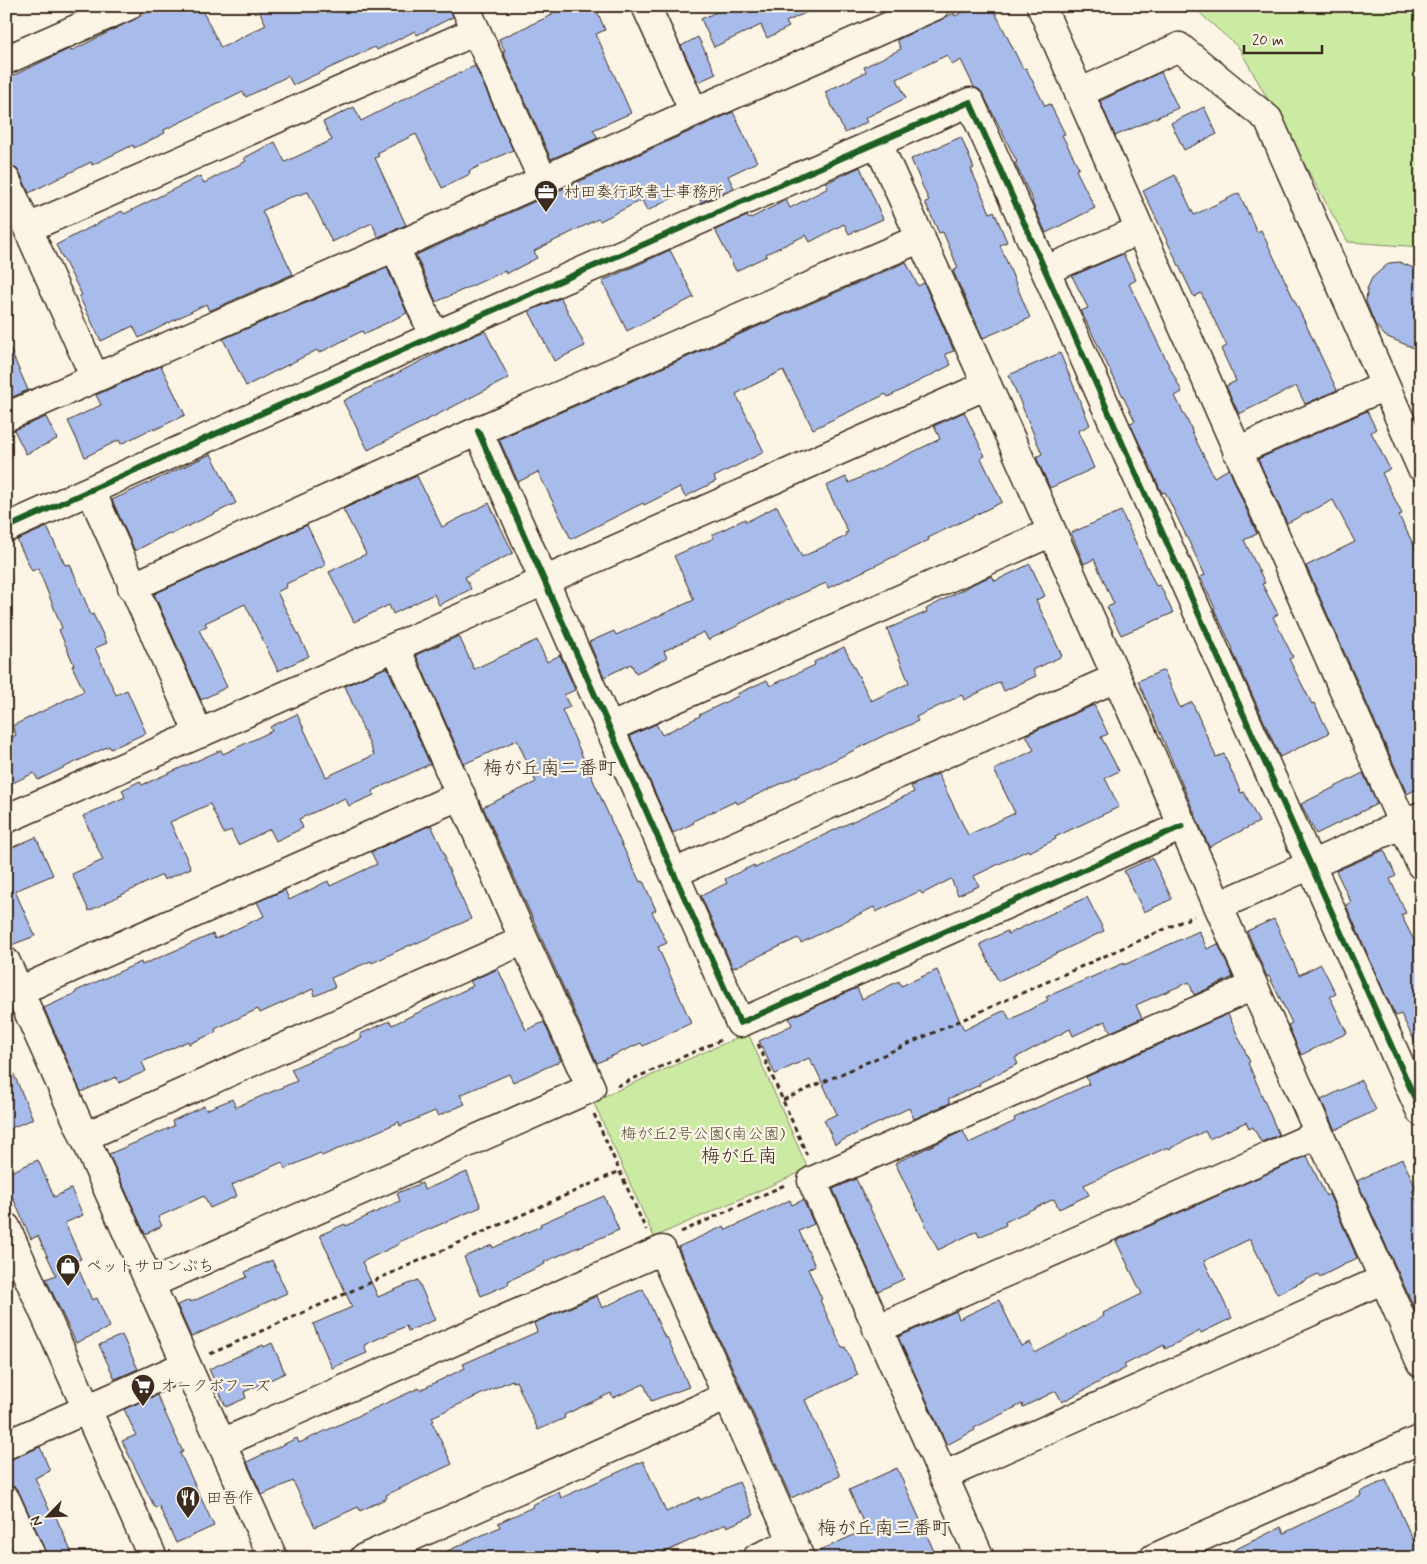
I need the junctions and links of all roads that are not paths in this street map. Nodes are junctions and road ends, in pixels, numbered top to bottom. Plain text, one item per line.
1 (128, 6) edge
2 (646, 6) edge
3 (935, 6) edge
4 (1041, 6) edge
5 (470, 18) edge
6 (6, 60) edge
7 (1079, 94) junction
8 (694, 112) junction
9 (878, 144) junction
10 (6, 180) edge
11 (543, 180) junction
12 (28, 228) junction
13 (1140, 230) junction
14 (921, 238) junction
15 (395, 247) junction
16 (1046, 270) junction
17 (434, 336) junction
18 (95, 378) junction
19 (987, 385) junction
20 (1385, 386) junction
21 (6, 417) edge
22 (478, 431) junction
23 (1237, 451) junction
24 (1421, 467) edge
25 (91, 491) junction
26 (6, 528) edge
27 (1052, 532) junction
28 (544, 580) junction
29 (132, 587) junction
30 (396, 648) junction
31 (1116, 678) junction
32 (609, 728) junction
33 (199, 734) junction
34 (461, 795) junction
35 (6, 819) edge
36 (1412, 820) edge
37 (1182, 826) junction
38 (1311, 865) junction
39 (1421, 865) edge
40 (674, 873) junction
41 (1218, 906) junction
42 (524, 940) junction
43 (6, 962) edge
44 (1253, 986) junction
45 (19, 991) junction
46 (1421, 1112) edge
47 (1318, 1134) junction
48 (84, 1137) junction
49 (6, 1227) edge
50 (1384, 1279) junction
51 (150, 1284) junction
52 (877, 1329) junction
53 (1421, 1363) edge
54 (186, 1365) junction
55 (728, 1396) junction
56 (88, 1410) junction
57 (1421, 1439) edge
58 (222, 1443) junction
59 (6, 1445) edge
60 (943, 1476) junction
61 (6, 1500) edge
62 (14, 1536) edge
63 (797, 1550) edge
64 (32, 1558) edge
65 (153, 1558) edge
66 (273, 1558) edge
67 (364, 1558) edge
68 (757, 1558) edge
69 (980, 1558) edge
70 (1154, 1558) edge

1 - 6 street
2 - 8 street
3 - 8 street
4 - 7 street
5 - 11 street
5 - 12 street
7 - 13 street
7 - 20 street
8 - 11 street
9 - 14 street
9 - 16 street
9 - 17 street
10 - 12 street
11 - 15 street
12 - 18 street
13 - 16 street
13 - 23 street
14 - 19 street
14 - 22 street
15 - 17 street
15 - 18 street
16 - 38 street
17 - 25 street
18 - 21 street
19 - 27 street
19 - 28 street
20 - 23 street
20 - 24 street
22 - 28 street
22 - 29 street
23 - 36 street
25 - 26 street
25 - 29 street
27 - 31 street
27 - 32 street
28 - 30 street
28 - 32 street
29 - 33 street
30 - 33 street
30 - 34 street
31 - 37 street
31 - 40 street
32 - 40 street
33 - 35 street
34 - 42 street
34 - 45 street
36 - 38 street
36 - 39 street
37 - 40 street
37 - 41 street
38 - 41 street
38 - 46 street
41 - 44 street
42 - 48 street
42 - 51 street
43 - 45 street
44 - 47 street
44 - 52 street
45 - 48 street
47 - 50 street
47 - 52 street
48 - 51 street
49 - 56 street
50 - 53 street
50 - 60 street
51 - 54 street
52 - 60 street
54 - 56 street
54 - 58 street
55 - 58 street
55 - 63 street
55 - 67 street
56 - 59 street
56 - 65 street
57 - 70 street
58 - 66 street
60 - 69 street
61 - 62 street
62 - 64 street
63 - 68 street

